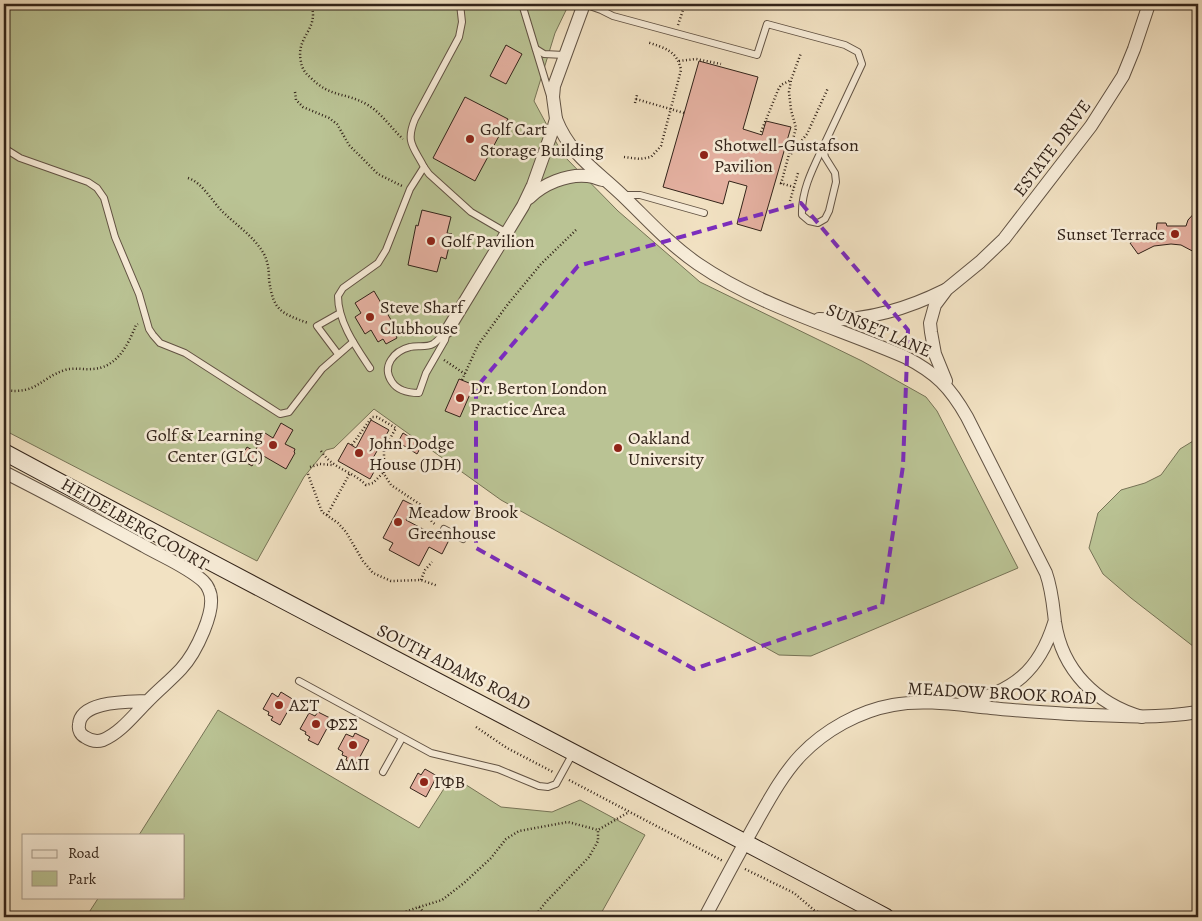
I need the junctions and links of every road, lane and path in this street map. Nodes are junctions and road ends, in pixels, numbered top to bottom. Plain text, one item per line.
1 (311, 4) edge
2 (460, 4) edge
3 (522, 4) edge
4 (584, 4) edge
5 (685, 4) edge
6 (1149, 4) edge
7 (678, 25) dead end
8 (647, 42) dead end
9 (673, 45) dead end
10 (536, 49) junction
11 (672, 52) junction
12 (801, 53) dead end
13 (564, 55) junction
14 (679, 61) junction
15 (721, 64) dead end
16 (791, 80) junction
17 (828, 88) dead end
18 (295, 92) dead end
19 (637, 95) dead end
20 (636, 99) junction
21 (635, 103) dead end
22 (670, 109) junction
23 (684, 113) dead end
24 (555, 114) junction
25 (761, 132) dead end
26 (412, 146) junction
27 (824, 147) junction
28 (4, 148) edge
29 (789, 156) junction
30 (624, 157) dead end
31 (424, 167) junction
32 (798, 173) dead end
33 (188, 178) dead end
34 (605, 180) junction
35 (794, 187) junction
36 (410, 189) junction
37 (623, 195) junction
38 (790, 201) dead end
39 (523, 206) junction
40 (704, 213) dead end
41 (576, 230) dead end
42 (507, 233) junction
43 (947, 289) junction
44 (340, 313) junction
45 (799, 315) junction
46 (146, 320) junction
47 (317, 326) junction
48 (447, 331) junction
49 (352, 342) junction
50 (338, 354) junction
51 (439, 357) dead end
52 (370, 368) dead end
53 (464, 374) junction
54 (462, 380) dead end
55 (4, 390) edge
56 (950, 390) junction
57 (352, 445) dead end
58 (4, 452) edge
59 (321, 452) dead end
60 (332, 465) junction
61 (310, 468) dead end
62 (4, 472) edge
63 (384, 472) junction
64 (350, 473) junction
65 (308, 474) dead end
66 (327, 515) junction
67 (444, 529) joint
68 (463, 539) dead end
69 (432, 562) dead end
70 (420, 580) junction
71 (438, 586) dead end
72 (1055, 622) junction
73 (298, 681) dead end
74 (148, 701) junction
75 (952, 705) junction
76 (1198, 712) edge
77 (1142, 717) junction
78 (476, 727) dead end
79 (402, 738) junction
80 (574, 752) junction
81 (383, 772) dead end
82 (553, 772) dead end
83 (569, 780) dead end
84 (630, 812) junction
85 (598, 830) junction
86 (746, 842) junction
87 (723, 861) dead end
88 (743, 868) dead end
89 (419, 907) junction
90 (398, 917) edge
91 (428, 917) edge
92 (534, 917) edge
93 (705, 917) edge
94 (828, 917) edge
95 (886, 917) edge

1 - 26 path
2 - 26 lane
3 - 10 lane
4 - 13 street
4 - 27 lane
5 - 7 path
6 - 43 street, ESTATE DRIVE
8 - 11 path
9 - 11 path
10 - 13 lane
10 - 24 lane
11 - 14 path
12 - 16 path
13 - 24 street
14 - 15 path
14 - 22 path
16 - 25 path
16 - 29 path
17 - 29 path
18 - 36 path
19 - 20 path
20 - 21 path
20 - 22 path
22 - 23 path
22 - 30 path
24 - 34 street, SUNSET LANE
24 - 39 street
26 - 31 lane
27 - 27 lane
28 - 46 lane
29 - 35 path
31 - 36 lane
31 - 42 lane
32 - 35 path
33 - 47 path
34 - 37 street, SUNSET LANE
34 - 39 street
35 - 38 path
36 - 44 lane
37 - 40 lane
37 - 45 street, SUNSET LANE
39 - 42 street
41 - 53 path
42 - 48 street
43 - 45 street, ESTATE DRIVE
43 - 56 street, ESTATE DRIVE
44 - 47 lane
44 - 49 lane
45 - 56 street, SUNSET LANE
46 - 50 lane
46 - 55 path
47 - 50 lane
48 - 48 lane
49 - 50 lane
49 - 52 lane
51 - 53 path
53 - 54 path
56 - 72 street, SUNSET LANE
57 - 63 path
58 - 80 main road, SOUTH ADAMS ROAD
59 - 60 path
60 - 61 path
60 - 64 path
62 - 74 street, HEIDELBERG COURT
63 - 64 path
63 - 67 path
64 - 66 path
65 - 66 path
66 - 70 path
67 - 68 lane
69 - 70 path
70 - 71 path
72 - 75 street, SUNSET LANE
72 - 77 street, SUNSET LANE
73 - 79 lane
74 - 74 street, HEIDELBERG COURT
75 - 77 street, MEADOW BROOK ROAD
75 - 86 street, MEADOW BROOK ROAD
76 - 77 street, MEADOW BROOK ROAD
78 - 82 path
79 - 80 lane
79 - 81 lane
80 - 86 main road, SOUTH ADAMS ROAD
83 - 84 path
84 - 85 path
84 - 87 path
85 - 89 path
85 - 92 path
86 - 93 street, MEADOW BROOK ROAD
86 - 95 main road, SOUTH ADAMS ROAD
88 - 94 path
89 - 90 path
89 - 91 path

